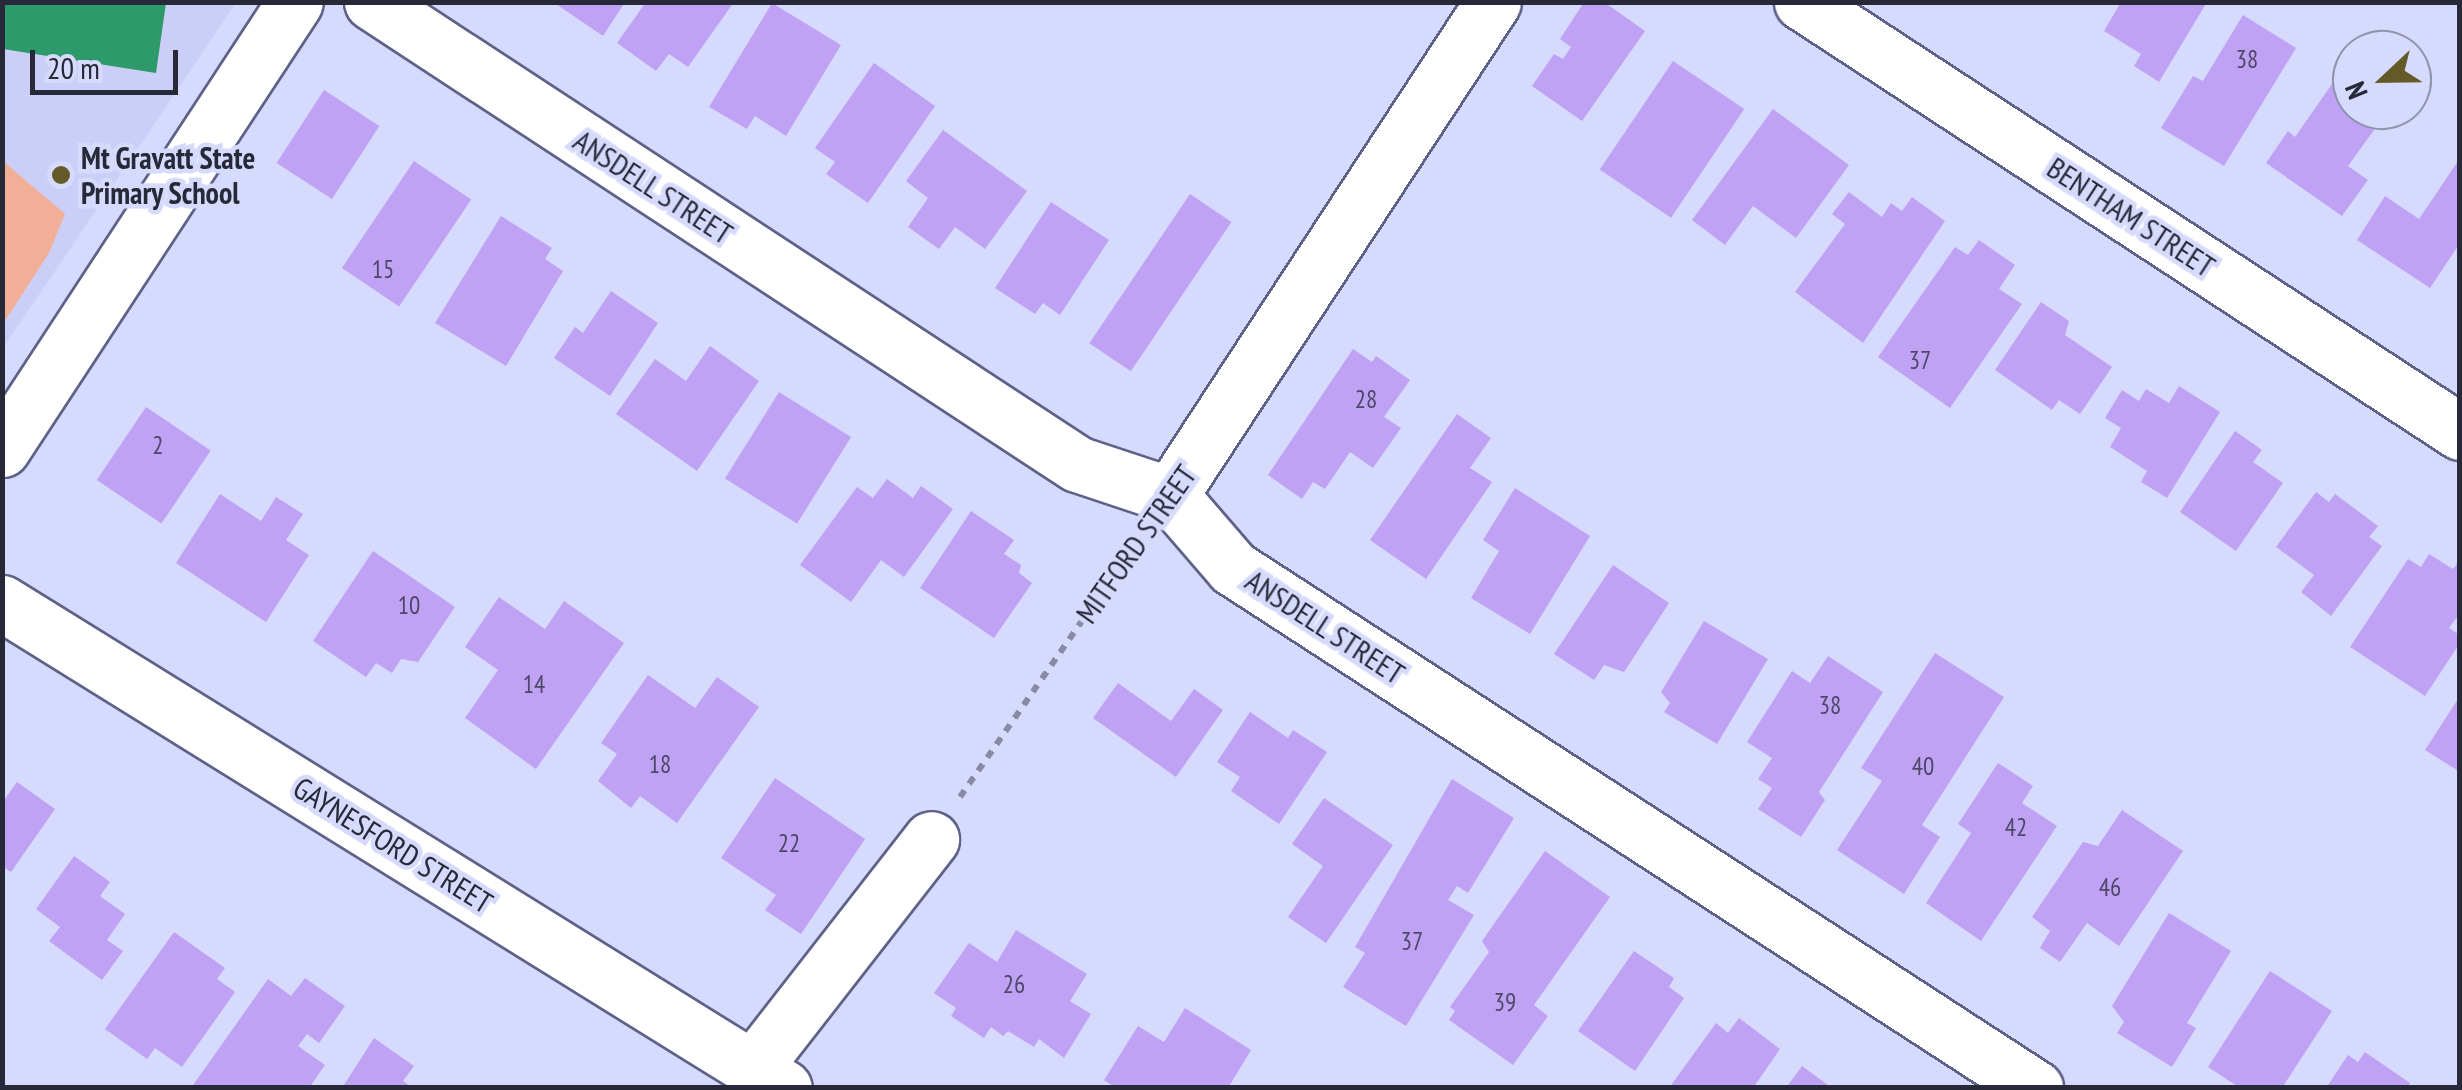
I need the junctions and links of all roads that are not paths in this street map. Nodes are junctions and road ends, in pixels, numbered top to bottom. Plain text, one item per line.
1 (295, 2) edge
2 (372, 2) edge
3 (1493, 2) edge
4 (1802, 2) edge
5 (2460, 432) edge
6 (2, 449) edge
7 (1170, 494) junction
8 (2, 603) edge
9 (931, 839) road end
10 (769, 1078) edge
11 (2035, 1088) edge

1 - 6 street
2 - 7 street, ANSDELL STREET
3 - 7 street, MITFORD STREET
4 - 5 street, BENTHAM STREET
7 - 11 street, ANSDELL STREET
8 - 10 street, GAYNESFORD STREET
9 - 10 street

